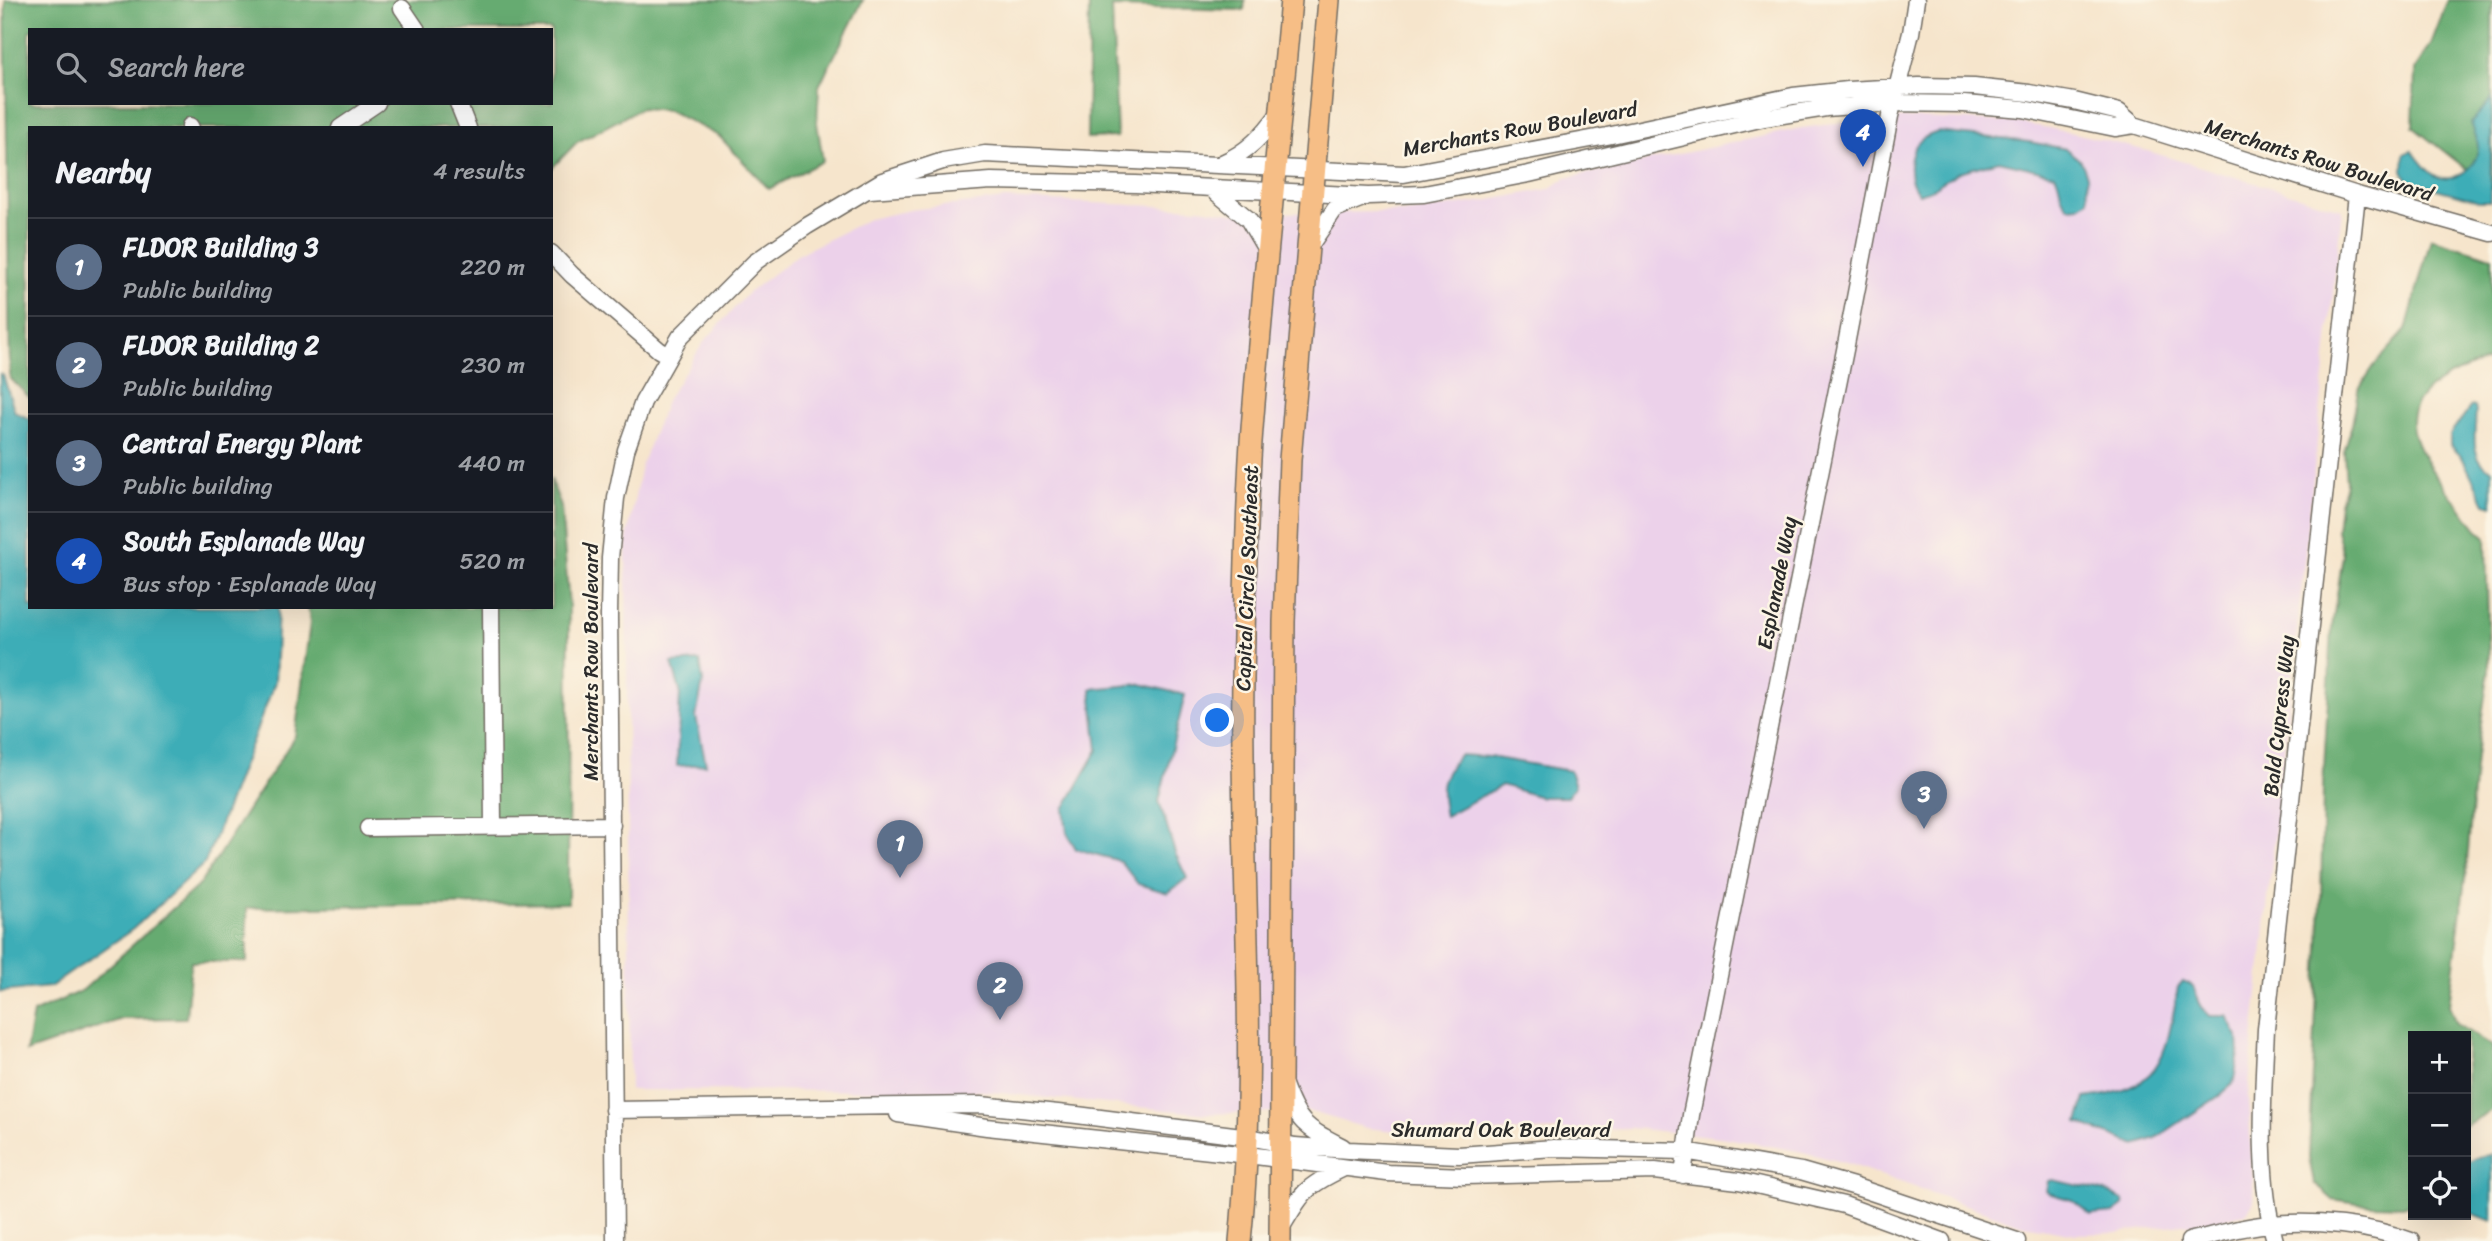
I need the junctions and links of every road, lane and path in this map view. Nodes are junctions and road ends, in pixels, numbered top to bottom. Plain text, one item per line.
1 (1292, 0) edge
2 (1329, 0) edge
3 (1916, 0) edge
4 (402, 8) dead end
5 (416, 28) edge
6 (1898, 86) junction
7 (1893, 103) junction
8 (374, 105) edge
9 (459, 105) edge
10 (1282, 110) junction
11 (2134, 125) junction
12 (343, 126) edge
13 (467, 126) edge
14 (1549, 147) junction
15 (1219, 164) junction
16 (1554, 167) junction
17 (1276, 168) junction
18 (1314, 170) junction
19 (1211, 188) junction
20 (868, 190) junction
21 (1274, 191) junction
22 (1312, 193) junction
23 (2357, 195) junction
24 (1368, 196) junction
25 (2492, 233) edge
26 (1308, 249) junction
27 (1268, 253) junction
28 (553, 255) edge
29 (669, 355) junction
30 (491, 609) edge
31 (612, 825) junction
32 (493, 827) junction
33 (368, 828) dead end
34 (1282, 1079) junction
35 (613, 1110) junction
36 (1248, 1146) junction
37 (1554, 1148) junction
38 (1348, 1150) junction
39 (1280, 1151) junction
40 (1685, 1151) junction
41 (1342, 1169) junction
42 (1556, 1174) junction
43 (1683, 1175) junction
44 (2270, 1224) junction
45 (1280, 1236) edge
46 (615, 1241) edge
47 (1240, 1241) edge
48 (1942, 1241) edge
49 (2017, 1241) edge
50 (2189, 1241) edge
51 (2275, 1241) edge
52 (2411, 1241) edge

1 - 10 main road, Capital Circle Southeast
2 - 18 main road, Capital Circle Southeast
3 - 6 street, Esplanade Way
4 - 5 street
6 - 7 street, Esplanade Way
6 - 11 street, Merchants Row Boulevard
6 - 14 street, Merchants Row Boulevard
7 - 11 street, Merchants Row Boulevard
7 - 16 street, Merchants Row Boulevard
7 - 40 street, Esplanade Way
8 - 12 street
9 - 13 street
10 - 15 street
10 - 17 main road, Capital Circle Southeast
11 - 23 street, Merchants Row Boulevard
14 - 16 street
14 - 18 street, Merchants Row Boulevard
15 - 17 street, Merchants Row Boulevard
15 - 20 street, Merchants Row Boulevard
16 - 24 street, Merchants Row Boulevard
17 - 18 street, Merchants Row Boulevard
17 - 21 main road, Capital Circle Southeast
18 - 22 main road, Capital Circle Southeast
19 - 20 street, Merchants Row Boulevard
19 - 21 street, Merchants Row Boulevard
19 - 27 street
20 - 29 street, Merchants Row Boulevard
21 - 22 street, Merchants Row Boulevard
21 - 27 main road, Capital Circle Southeast
22 - 24 street, Merchants Row Boulevard
22 - 26 main road, Capital Circle Southeast
23 - 25 street, Merchants Row Boulevard
23 - 44 street, Bald Cypress Way
24 - 26 street
26 - 34 main road, Capital Circle Southeast
27 - 36 main road, Capital Circle Southeast
28 - 29 street
29 - 31 street, Merchants Row Boulevard
30 - 32 street
31 - 32 street
31 - 35 street, Merchants Row Boulevard
32 - 33 street
34 - 38 street
34 - 39 main road, Capital Circle Southeast
35 - 36 street, Shumard Oak Boulevard
35 - 46 street, Merchants Row Boulevard
36 - 39 street, Shumard Oak Boulevard
36 - 47 main road, Capital Circle Southeast
37 - 38 street, Shumard Oak Boulevard
37 - 40 street, Shumard Oak Boulevard
37 - 42 street
38 - 39 street, Shumard Oak Boulevard
39 - 41 street, Shumard Oak Boulevard
39 - 45 main road, Capital Circle Southeast
40 - 43 street, Esplanade Way
40 - 49 street, Shumard Oak Boulevard
41 - 42 street, Shumard Oak Boulevard
41 - 45 street
42 - 43 street, Shumard Oak Boulevard
43 - 48 street, Shumard Oak Boulevard
44 - 50 street
44 - 51 street, Bald Cypress Way
44 - 52 street

